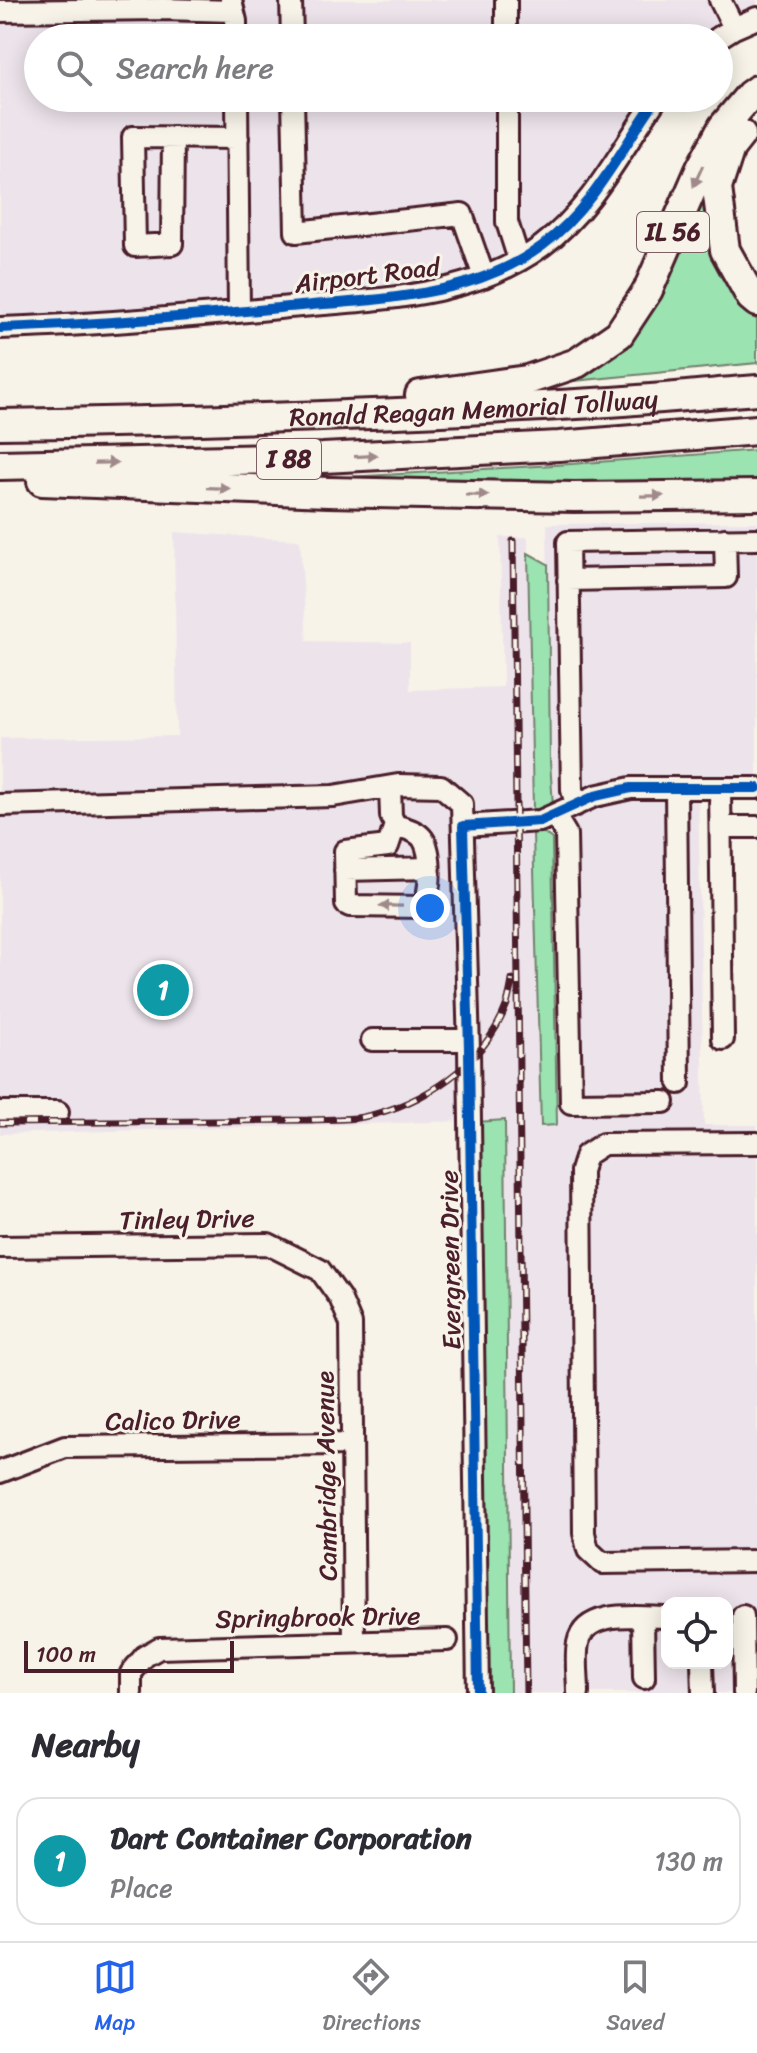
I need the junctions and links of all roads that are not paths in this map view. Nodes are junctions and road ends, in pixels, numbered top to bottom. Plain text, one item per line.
1 (291, 0) edge
2 (506, 0) edge
3 (720, 0) edge
4 (160, 4) edge
5 (232, 6) edge
6 (0, 11) edge
7 (757, 18) edge
8 (292, 24) edge
9 (506, 24) edge
10 (724, 24) edge
11 (733, 30) edge
12 (757, 90) edge
13 (237, 112) edge
14 (293, 112) edge
15 (507, 112) edge
16 (648, 112) edge
17 (757, 115) edge
18 (173, 137) junction
19 (238, 138) junction
20 (519, 260) junction
21 (484, 277) junction
22 (757, 302) edge
23 (239, 312) junction
24 (0, 328) edge
25 (757, 390) edge
26 (290, 418) junction
27 (0, 424) edge
28 (757, 430) edge
29 (0, 465) edge
30 (0, 477) edge
31 (757, 495) edge
32 (725, 539) junction
33 (757, 539) edge
34 (568, 580) junction
35 (390, 787) junction
36 (676, 788) junction
37 (720, 788) junction
38 (757, 788) edge
39 (0, 805) edge
40 (576, 805) junction
41 (555, 816) junction
42 (395, 825) junction
43 (463, 826) junction
44 (721, 827) junction
45 (757, 827) edge
46 (429, 868) junction
47 (345, 870) junction
48 (723, 1039) dead end
49 (372, 1040) dead end
50 (468, 1040) junction
51 (679, 1083) dead end
52 (664, 1102) dead end
53 (0, 1112) edge
54 (58, 1112) dead end
55 (757, 1143) edge
56 (0, 1247) edge
57 (351, 1357) joint
58 (351, 1444) junction
59 (0, 1472) edge
60 (757, 1561) edge
61 (742, 1616) edge
62 (643, 1617) junction
63 (661, 1617) edge
64 (447, 1640) dead end
65 (354, 1642) junction
66 (702, 1669) edge
67 (644, 1678) dead end
68 (131, 1693) edge
69 (478, 1693) edge
70 (578, 1693) edge
71 (703, 1693) edge
72 (744, 1693) edge

1 - 8 street
2 - 9 street
3 - 10 street
4 - 5 street
4 - 6 street
7 - 11 street
12 -> 26 highway, IL 56
13 - 19 street
14 - 21 street
15 - 20 street
16 - 20 street, Airport Road
17 - 22 highway
18 - 18 street
18 - 19 street
19 - 23 street
20 - 21 street, Airport Road
21 - 23 street, Airport Road
23 - 24 street, Airport Road
25 - 26 highway, Ronald Reagan Memorial Tollway / I 88
26 - 27 highway, Ronald Reagan Memorial Tollway / I 88
29 -> 28 highway, Ronald Reagan Memorial Tollway / I 88
30 -> 31 highway
32 - 33 street
32 - 34 street
32 - 34 street
34 - 40 street
35 - 39 street
35 - 42 street
35 - 43 street
36 - 37 street
36 - 40 street
36 - 51 street
37 - 38 street
37 - 44 street
40 - 41 street
41 - 43 street
41 - 52 street
42 - 46 street
42 - 47 street
43 - 50 street, Evergreen Drive
44 - 45 street
44 - 48 street
46 - 47 street
46 -> 47 street
49 - 50 street
50 - 69 street, Evergreen Drive
53 - 54 street
55 - 60 street
56 - 57 street, Tinley Drive
57 - 58 street, Cambridge Avenue
58 - 59 street, Calico Drive
58 - 65 street, Cambridge Avenue
61 - 72 street
62 - 63 street
62 - 67 street
62 - 70 street
64 - 65 street, Springbrook Drive
65 - 68 street, Springbrook Drive
66 - 71 street

